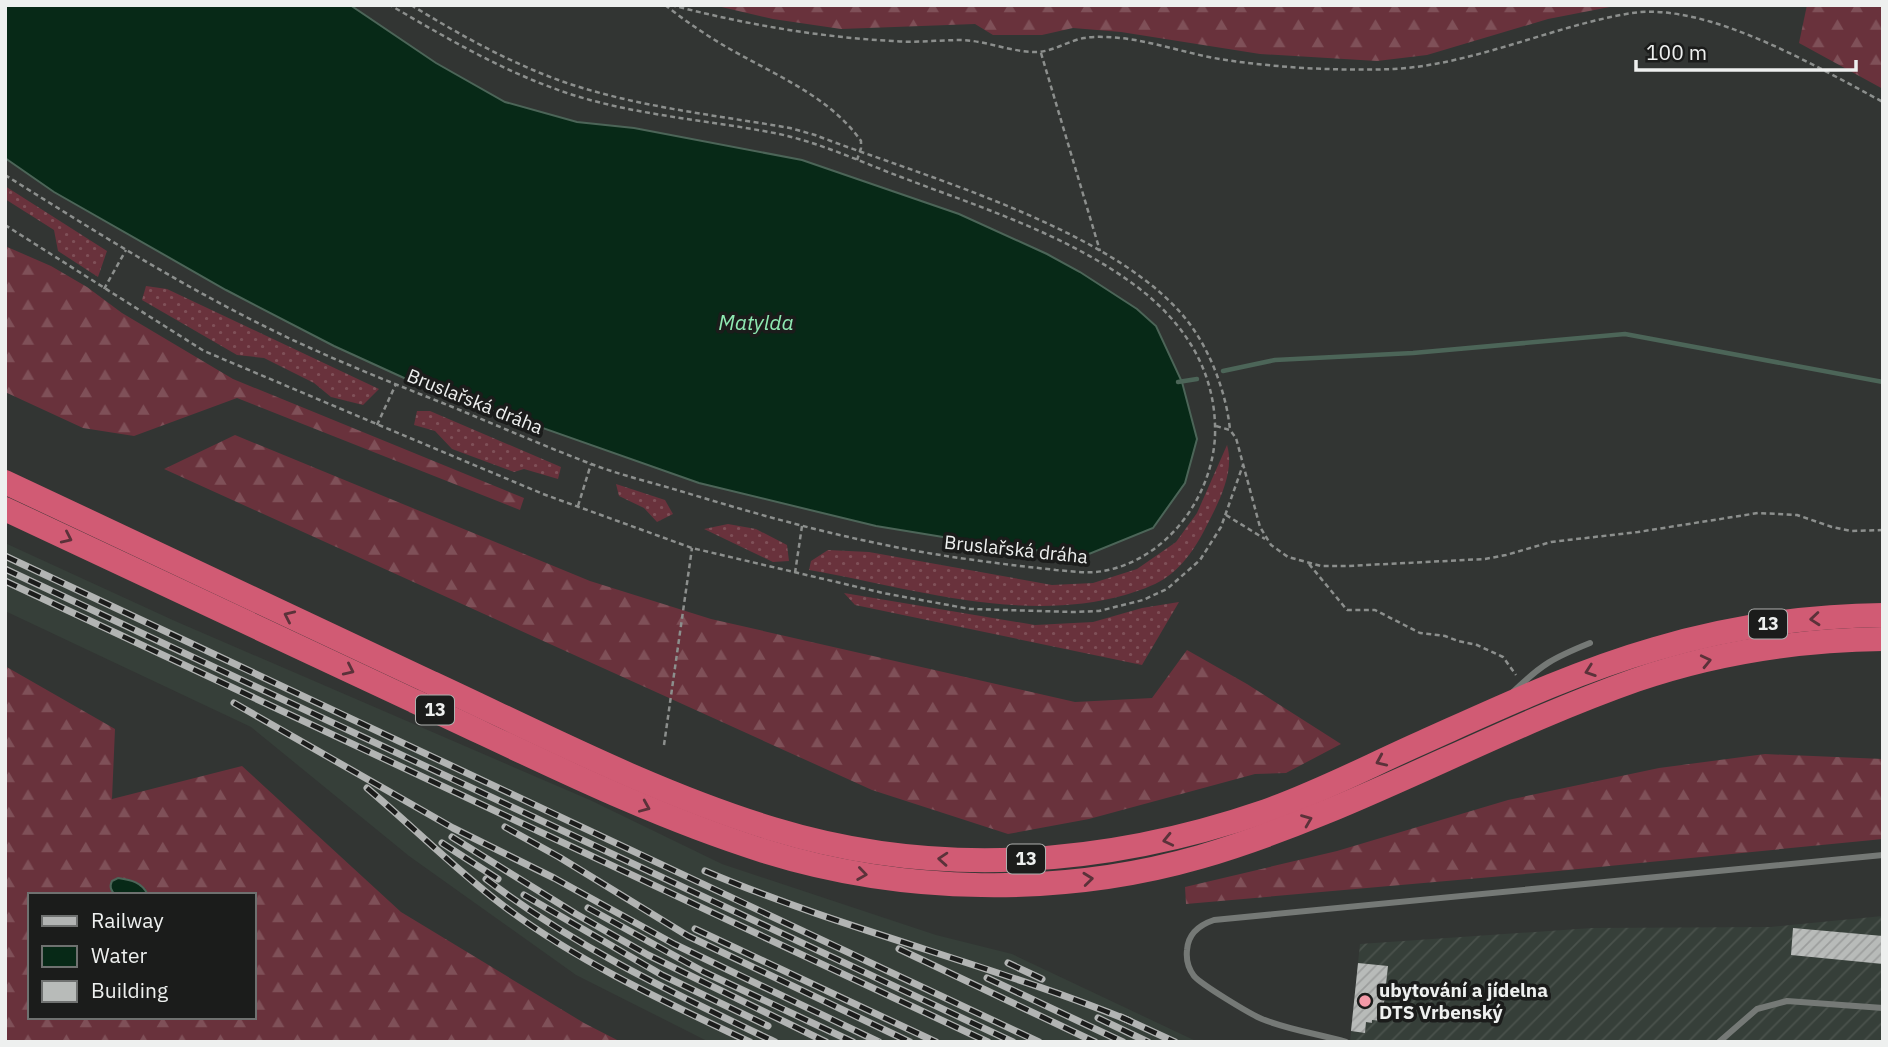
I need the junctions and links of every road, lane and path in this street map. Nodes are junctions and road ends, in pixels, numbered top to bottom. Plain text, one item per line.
1 (390, 5) edge
2 (411, 5) edge
3 (665, 5) edge
4 (671, 5) edge
5 (1041, 52) junction
6 (1883, 102) edge
7 (860, 152) junction
8 (857, 160) junction
9 (5, 175) edge
10 (5, 225) edge
11 (126, 250) junction
12 (1100, 251) junction
13 (103, 289) junction
14 (396, 384) junction
15 (377, 425) junction
16 (1215, 426) junction
17 (1230, 430) junction
18 (591, 464) junction
19 (1243, 465) junction
20 (5, 482) edge
21 (578, 506) junction
22 (5, 509) edge
23 (1226, 515) junction
24 (802, 526) junction
25 (1883, 530) edge
26 (1268, 540) junction
27 (692, 548) junction
28 (1309, 564) junction
29 (795, 573) junction
30 (1883, 615) edge
31 (1883, 639) edge
32 (1839, 640) junction
33 (1590, 643) dead end
34 (1883, 645) edge
35 (1522, 683) junction
36 (1493, 711) junction
37 (664, 745) dead end
38 (1883, 855) edge
39 (1883, 1008) edge
40 (1346, 1042) edge
41 (1719, 1042) edge

1 - 8 path, Bruslařská dráha
2 - 7 path
3 - 7 path
4 - 5 path
5 - 6 path
5 - 12 path
7 - 8 path
7 - 12 path
8 - 16 path, Bruslařská dráha
9 - 11 path, Bruslařská dráha
10 - 13 path
11 - 13 path
11 - 14 path, Bruslařská dráha
12 - 17 path
13 - 15 path
14 - 15 path
14 - 18 path, Bruslařská dráha
15 - 21 path
16 - 17 path
16 - 24 path, Bruslařská dráha
17 - 19 path
18 - 21 path
18 - 24 path, Bruslařská dráha
19 - 23 path
19 - 26 path
36 -> 20 highway, 13
21 - 27 path
22 -> 32 highway, 13
23 - 26 path
23 - 29 path
24 - 29 path
25 - 28 path
26 - 28 path
27 - 29 path
27 - 37 path
28 - 35 path
30 -> 36 highway, 13
31 - 32 highway, 13
32 - 34 highway
33 - 35 lane
35 - 36 lane
38 - 40 lane
39 - 41 lane

